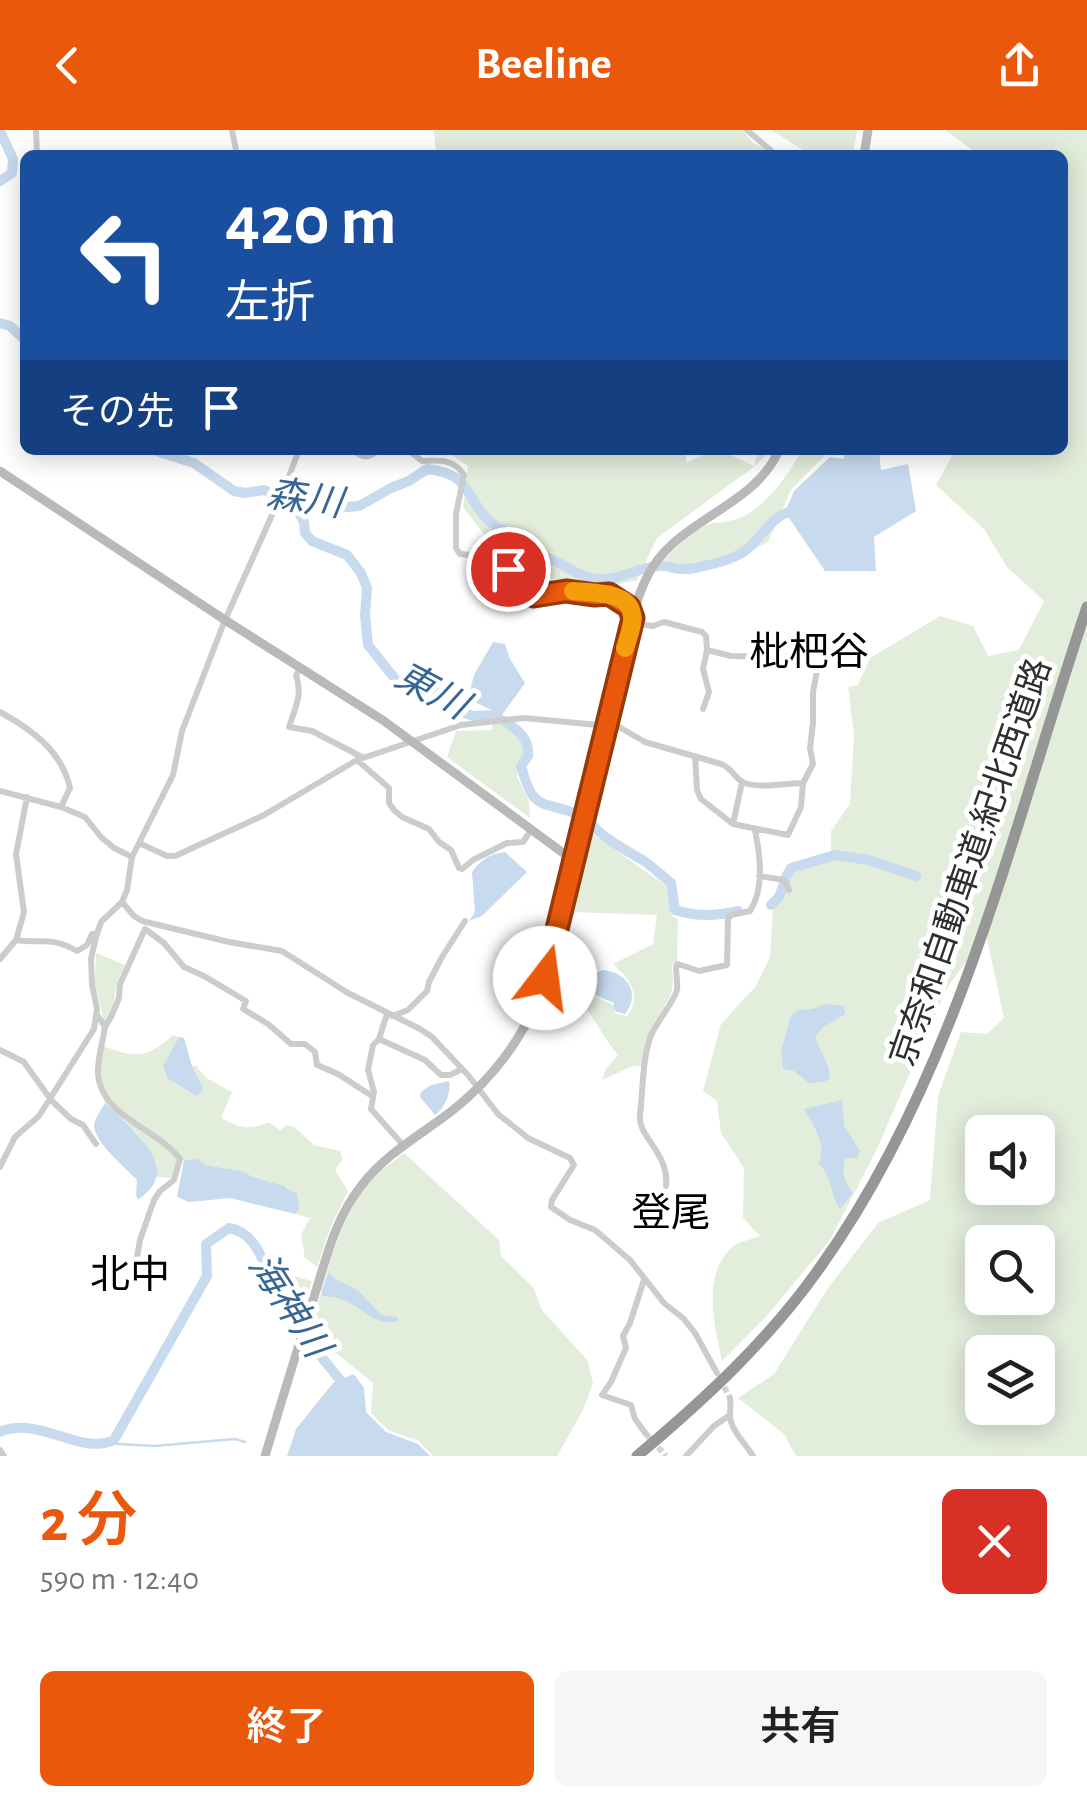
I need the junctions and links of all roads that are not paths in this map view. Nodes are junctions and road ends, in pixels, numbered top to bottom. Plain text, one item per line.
1 (747, 130) edge
2 (770, 150) edge
3 (297, 455) edge
4 (414, 455) edge
5 (778, 455) edge
6 (0, 471) edge
7 (1087, 607) edge
8 (633, 618) junction
9 (225, 620) junction
10 (707, 650) junction
11 (302, 668) junction
12 (703, 709) dead end
13 (0, 712) edge
14 (606, 725) junction
15 (412, 740) junction
16 (695, 756) junction
17 (360, 758) junction
18 (742, 782) junction
19 (802, 783) junction
20 (0, 791) edge
21 (27, 797) junction
22 (61, 807) junction
23 (732, 824) junction
24 (531, 830) junction
25 (755, 830) junction
26 (139, 843) junction
27 (132, 856) junction
28 (574, 861) junction
29 (758, 876) junction
30 (789, 890) dead end
31 (122, 902) junction
32 (465, 922) dead end
33 (146, 926) junction
34 (97, 934) junction
35 (16, 940) junction
36 (0, 958) edge
37 (389, 1015) junction
38 (97, 1016) junction
39 (104, 1027) junction
40 (379, 1039) junction
41 (0, 1050) edge
42 (462, 1069) junction
43 (476, 1088) junction
44 (372, 1096) junction
45 (51, 1100) junction
46 (0, 1136) edge
47 (11, 1142) junction
48 (96, 1144) dead end
49 (403, 1145) junction
50 (0, 1167) edge
51 (666, 1186) dead end
52 (137, 1258) dead end
53 (645, 1278) junction
54 (716, 1373) tunnel mouth
55 (730, 1398) tunnel mouth
56 (730, 1415) junction
57 (646, 1434) tunnel mouth
58 (265, 1456) edge
59 (636, 1456) edge
60 (686, 1456) edge
61 (752, 1456) edge

1 - 2 street
3 - 9 street
4 - 8 street
5 - 8 street
6 - 9 street
7 - 59 highway, 京奈和自動車道;紀北西道路
8 - 10 street
8 - 14 street
9 - 11 street
9 - 26 street
10 - 12 street
10 - 19 street
11 - 15 street
11 - 17 street
13 - 22 street
14 - 15 street
14 - 16 street
14 - 28 street
15 - 17 street
15 - 24 street
16 - 18 street
16 - 23 street
17 - 24 street
17 - 26 street
18 - 19 street
18 - 23 street
19 - 25 street
20 - 21 street
21 - 22 street
21 - 35 street
22 - 27 street
23 - 25 street
24 - 28 street
25 - 29 street
26 - 27 street
27 - 31 street
28 - 43 street
29 - 30 street
29 - 51 street
31 - 33 street
31 - 34 street
32 - 37 street
33 - 37 street
33 - 39 street
33 - 44 street
34 - 35 street
34 - 38 street
35 - 36 street
37 - 40 street
37 - 42 street
38 - 39 street
38 - 45 street
39 - 52 street
40 - 42 street
40 - 44 street
41 - 45 street
42 - 43 street
43 - 49 street
43 - 53 street
44 - 49 street
45 - 47 street
45 - 48 street
46 - 47 street
47 - 50 street
49 - 58 street
53 - 54 street
53 - 57 street
55 - 56 street
56 - 60 street
56 - 61 street

